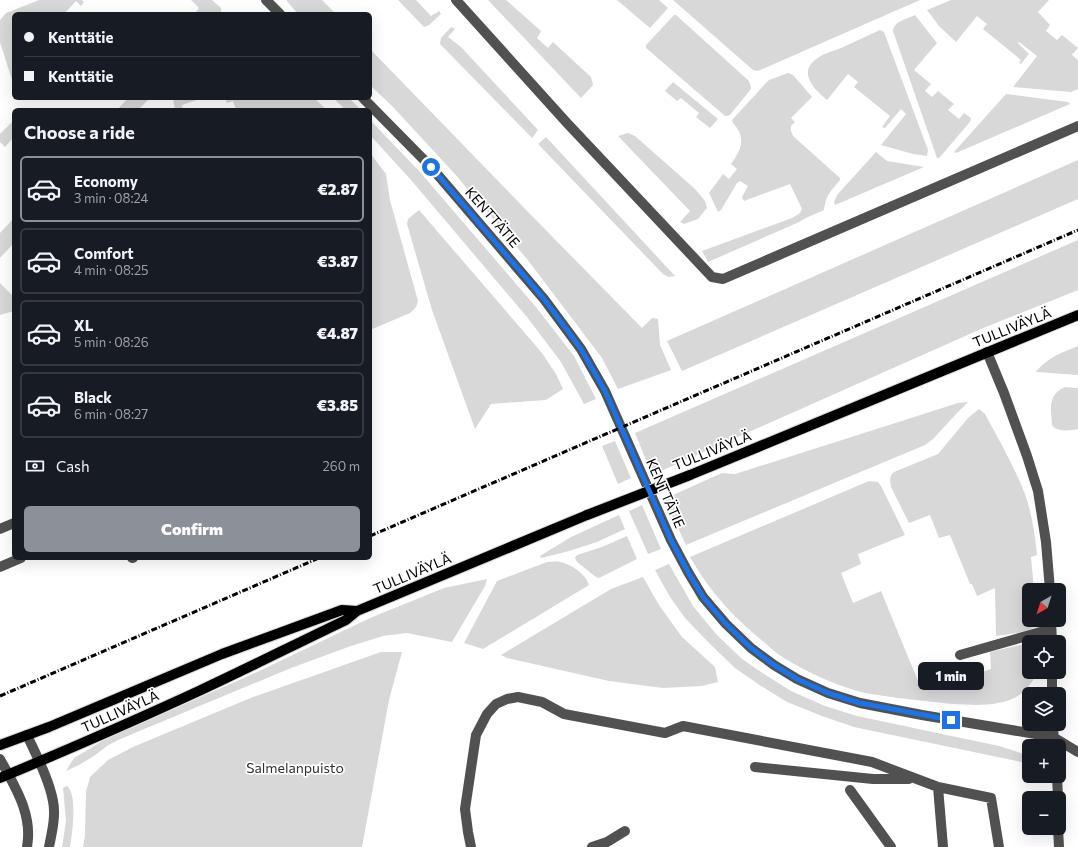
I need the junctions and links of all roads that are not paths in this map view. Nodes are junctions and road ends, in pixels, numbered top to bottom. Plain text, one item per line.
1 (266, 0) edge
2 (456, 0) edge
3 (278, 12) edge
4 (365, 100) edge
5 (1078, 126) edge
6 (1078, 315) edge
7 (987, 352) junction
8 (12, 524) edge
9 (0, 529) edge
10 (16, 560) edge
11 (0, 567) edge
12 (1049, 583) edge
13 (357, 611) junction
14 (1045, 627) edge
15 (960, 655) dead end
16 (27, 735) junction
17 (1038, 739) edge
18 (0, 745) edge
19 (1066, 747) edge
20 (1078, 752) edge
21 (0, 760) edge
22 (40, 762) junction
23 (755, 767) dead end
24 (4, 776) edge
25 (915, 778) junction
26 (938, 787) junction
27 (850, 790) dead end
28 (625, 831) dead end
29 (1058, 835) edge
30 (27, 847) edge
31 (49, 847) edge
32 (472, 847) edge
33 (592, 847) edge
34 (892, 847) edge
35 (943, 847) edge
36 (999, 847) edge
37 (1059, 847) edge

1 - 3 street
2 - 5 street
4 - 17 street, KENTTÄTIE
6 - 7 main road, TULLIVÄYLÄ
7 - 12 street
7 - 13 main road, TULLIVÄYLÄ, bridge
8 - 9 street
10 - 11 street
13 - 16 main road, TULLIVÄYLÄ
13 - 22 main road, TULLIVÄYLÄ
14 - 15 street
16 - 18 main road, TULLIVÄYLÄ
16 - 22 street
19 - 20 street
21 - 24 street
22 - 24 main road, TULLIVÄYLÄ
22 - 31 street
23 - 25 street
24 - 30 street
25 - 26 street
25 - 32 street
26 - 35 street
26 - 36 street
27 - 34 street
28 - 33 street
29 - 37 street

